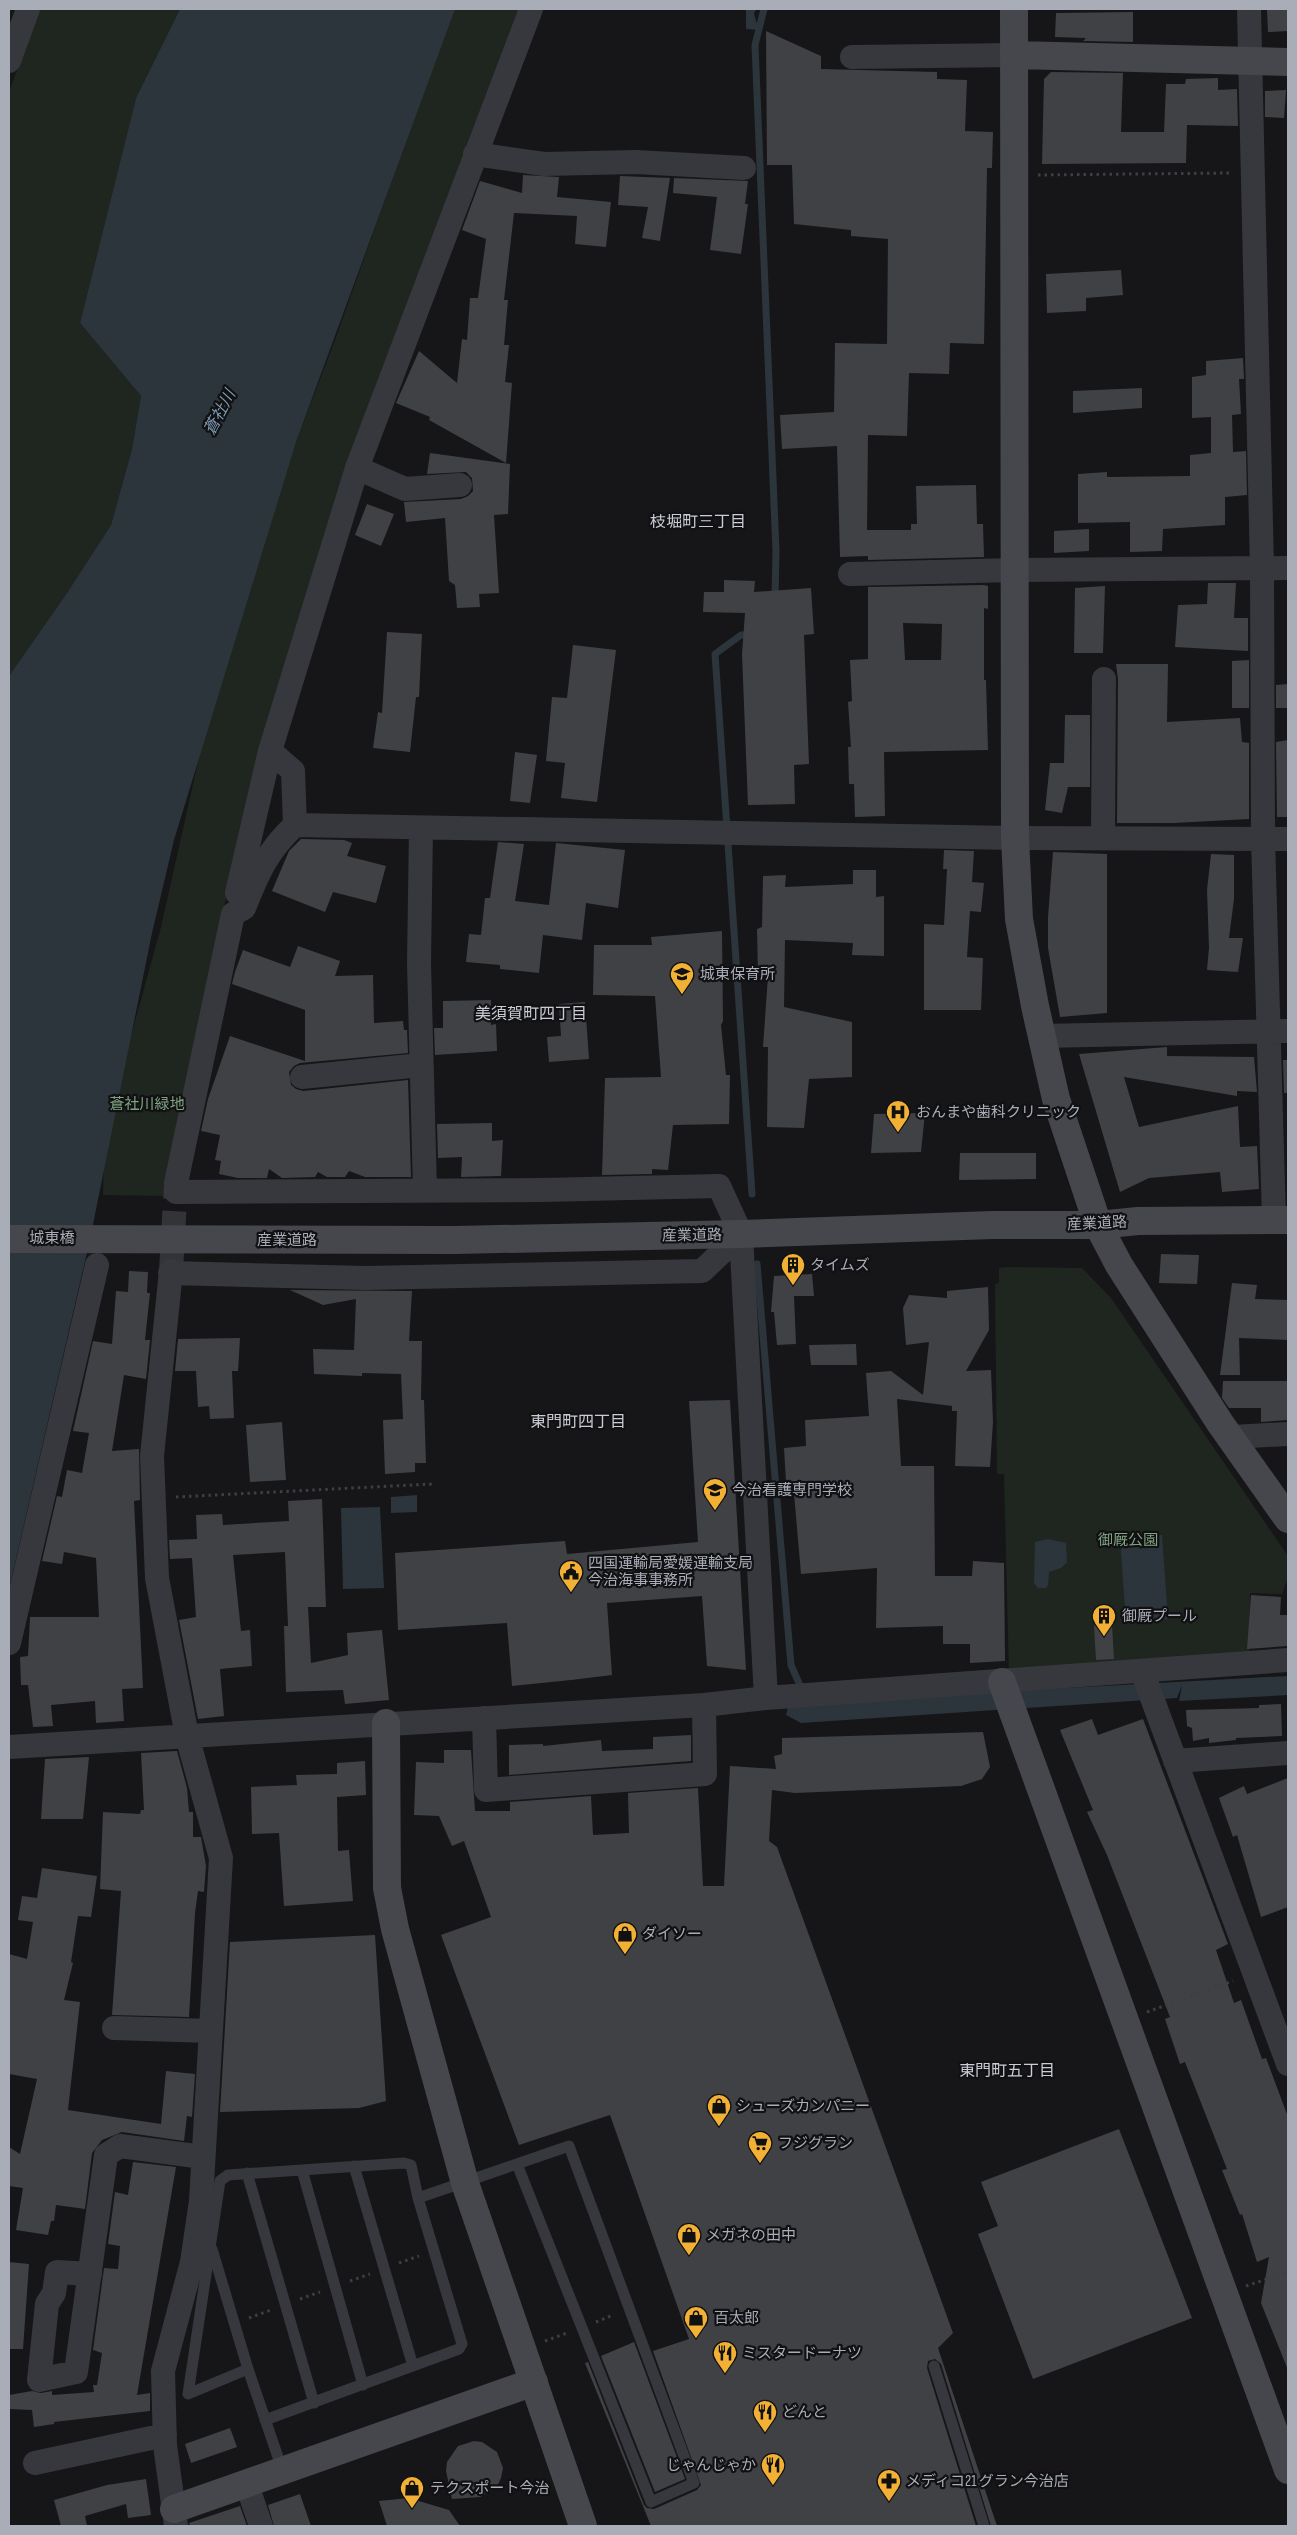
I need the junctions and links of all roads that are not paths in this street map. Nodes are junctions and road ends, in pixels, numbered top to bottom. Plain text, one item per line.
1 (28, 9) edge
2 (531, 9) edge
3 (1014, 9) edge
4 (1249, 9) edge
5 (1014, 55) junction
6 (852, 57) dead end
7 (9, 61) edge
8 (1250, 61) junction
9 (1288, 62) edge
10 (475, 154) junction
11 (744, 168) dead end
12 (357, 468) junction
13 (460, 485) dead end
14 (1262, 568) junction
15 (1288, 568) edge
16 (1016, 570) junction
17 (850, 574) dead end
18 (1104, 679) dead end
19 (270, 751) junction
20 (295, 825) junction
21 (421, 828) junction
22 (1015, 838) junction
23 (1102, 838) junction
24 (1263, 838) junction
25 (1288, 839) edge
26 (232, 914) junction
27 (1278, 1032) edge
28 (1041, 1036) junction
29 (421, 1065) junction
30 (302, 1078) dead end
31 (425, 1190) junction
32 (1281, 1220) edge
33 (1098, 1225) junction
34 (740, 1234) junction
35 (9, 1238) edge
36 (95, 1238) joint
37 (97, 1265) dead end
38 (1288, 1434) edge
39 (1232, 1437) junction
40 (1288, 1519) edge
41 (9, 1643) edge
42 (1288, 1660) edge
43 (1142, 1672) junction
44 (1002, 1682) junction
45 (766, 1698) junction
46 (704, 1705) junction
47 (484, 1718) junction
48 (386, 1723) junction
49 (187, 1736) junction
50 (9, 1747) edge
51 (1288, 1752) edge
52 (1175, 1761) junction
53 (114, 2028) dead end
54 (210, 2031) junction
55 (1288, 2064) edge
56 (203, 2157) junction
57 (517, 2164) junction
58 (354, 2166) junction
59 (302, 2170) junction
60 (247, 2173) junction
61 (465, 2183) junction
62 (418, 2198) junction
63 (211, 2244) junction
64 (90, 2274) dead end
65 (413, 2366) junction
66 (934, 2366) dead end
67 (248, 2369) junction
68 (534, 2382) junction
69 (363, 2384) junction
70 (314, 2403) junction
71 (265, 2420) junction
72 (164, 2434) junction
73 (35, 2463) dead end
74 (282, 2469) junction
75 (1288, 2470) edge
76 (246, 2482) junction
77 (175, 2518) edge
78 (261, 2526) edge
79 (583, 2526) edge
80 (984, 2526) edge

1 - 7 street
2 - 10 street
3 - 5 street
4 - 8 street
5 - 6 street
5 - 8 street
5 - 16 street
8 - 9 street
8 - 14 street
10 - 11 street
10 - 12 street
12 - 13 street
12 - 19 street
14 - 15 street
14 - 16 street
14 - 24 street
16 - 17 street
16 - 22 street
18 - 23 street
19 - 20 street
19 - 26 street
20 - 21 street
20 - 26 street
21 - 22 street
21 - 29 street
22 - 23 street
22 - 28 street
23 - 24 street
24 - 25 street
24 - 27 street
26 - 31 street
27 - 28 street
27 - 32 street
28 - 33 street
29 - 30 street
29 - 31 street
31 - 34 street
32 - 33 street, 産業道路
33 - 34 street, 産業道路
33 - 39 street
34 - 36 street, 産業道路
34 - 45 street
34 - 49 street
35 - 36 street, 城東橋
37 - 41 street
38 - 39 street
39 - 40 street
42 - 43 street
43 - 44 street
43 - 52 street
44 - 45 street
44 - 75 street
45 - 46 street
46 - 47 street
46 - 47 street
47 - 48 street
48 - 49 street
48 - 61 street
49 - 50 street
49 - 54 street
51 - 52 street
52 - 55 street
53 - 54 street
54 - 56 street
56 - 64 street
56 - 72 street
57 - 57 lane
57 - 61 lane
58 - 59 lane
58 - 62 lane
58 - 65 lane
59 - 60 lane
59 - 69 lane
60 - 63 lane
60 - 70 lane
61 - 62 lane
61 - 68 street
62 - 65 lane
63 - 67 lane
63 - 67 lane
65 - 69 lane
66 - 80 lane
67 - 71 lane
68 - 74 street
68 - 79 street
69 - 70 lane
70 - 71 lane
71 - 74 lane
72 - 73 street
72 - 77 street
74 - 76 street
76 - 77 street
76 - 78 street

